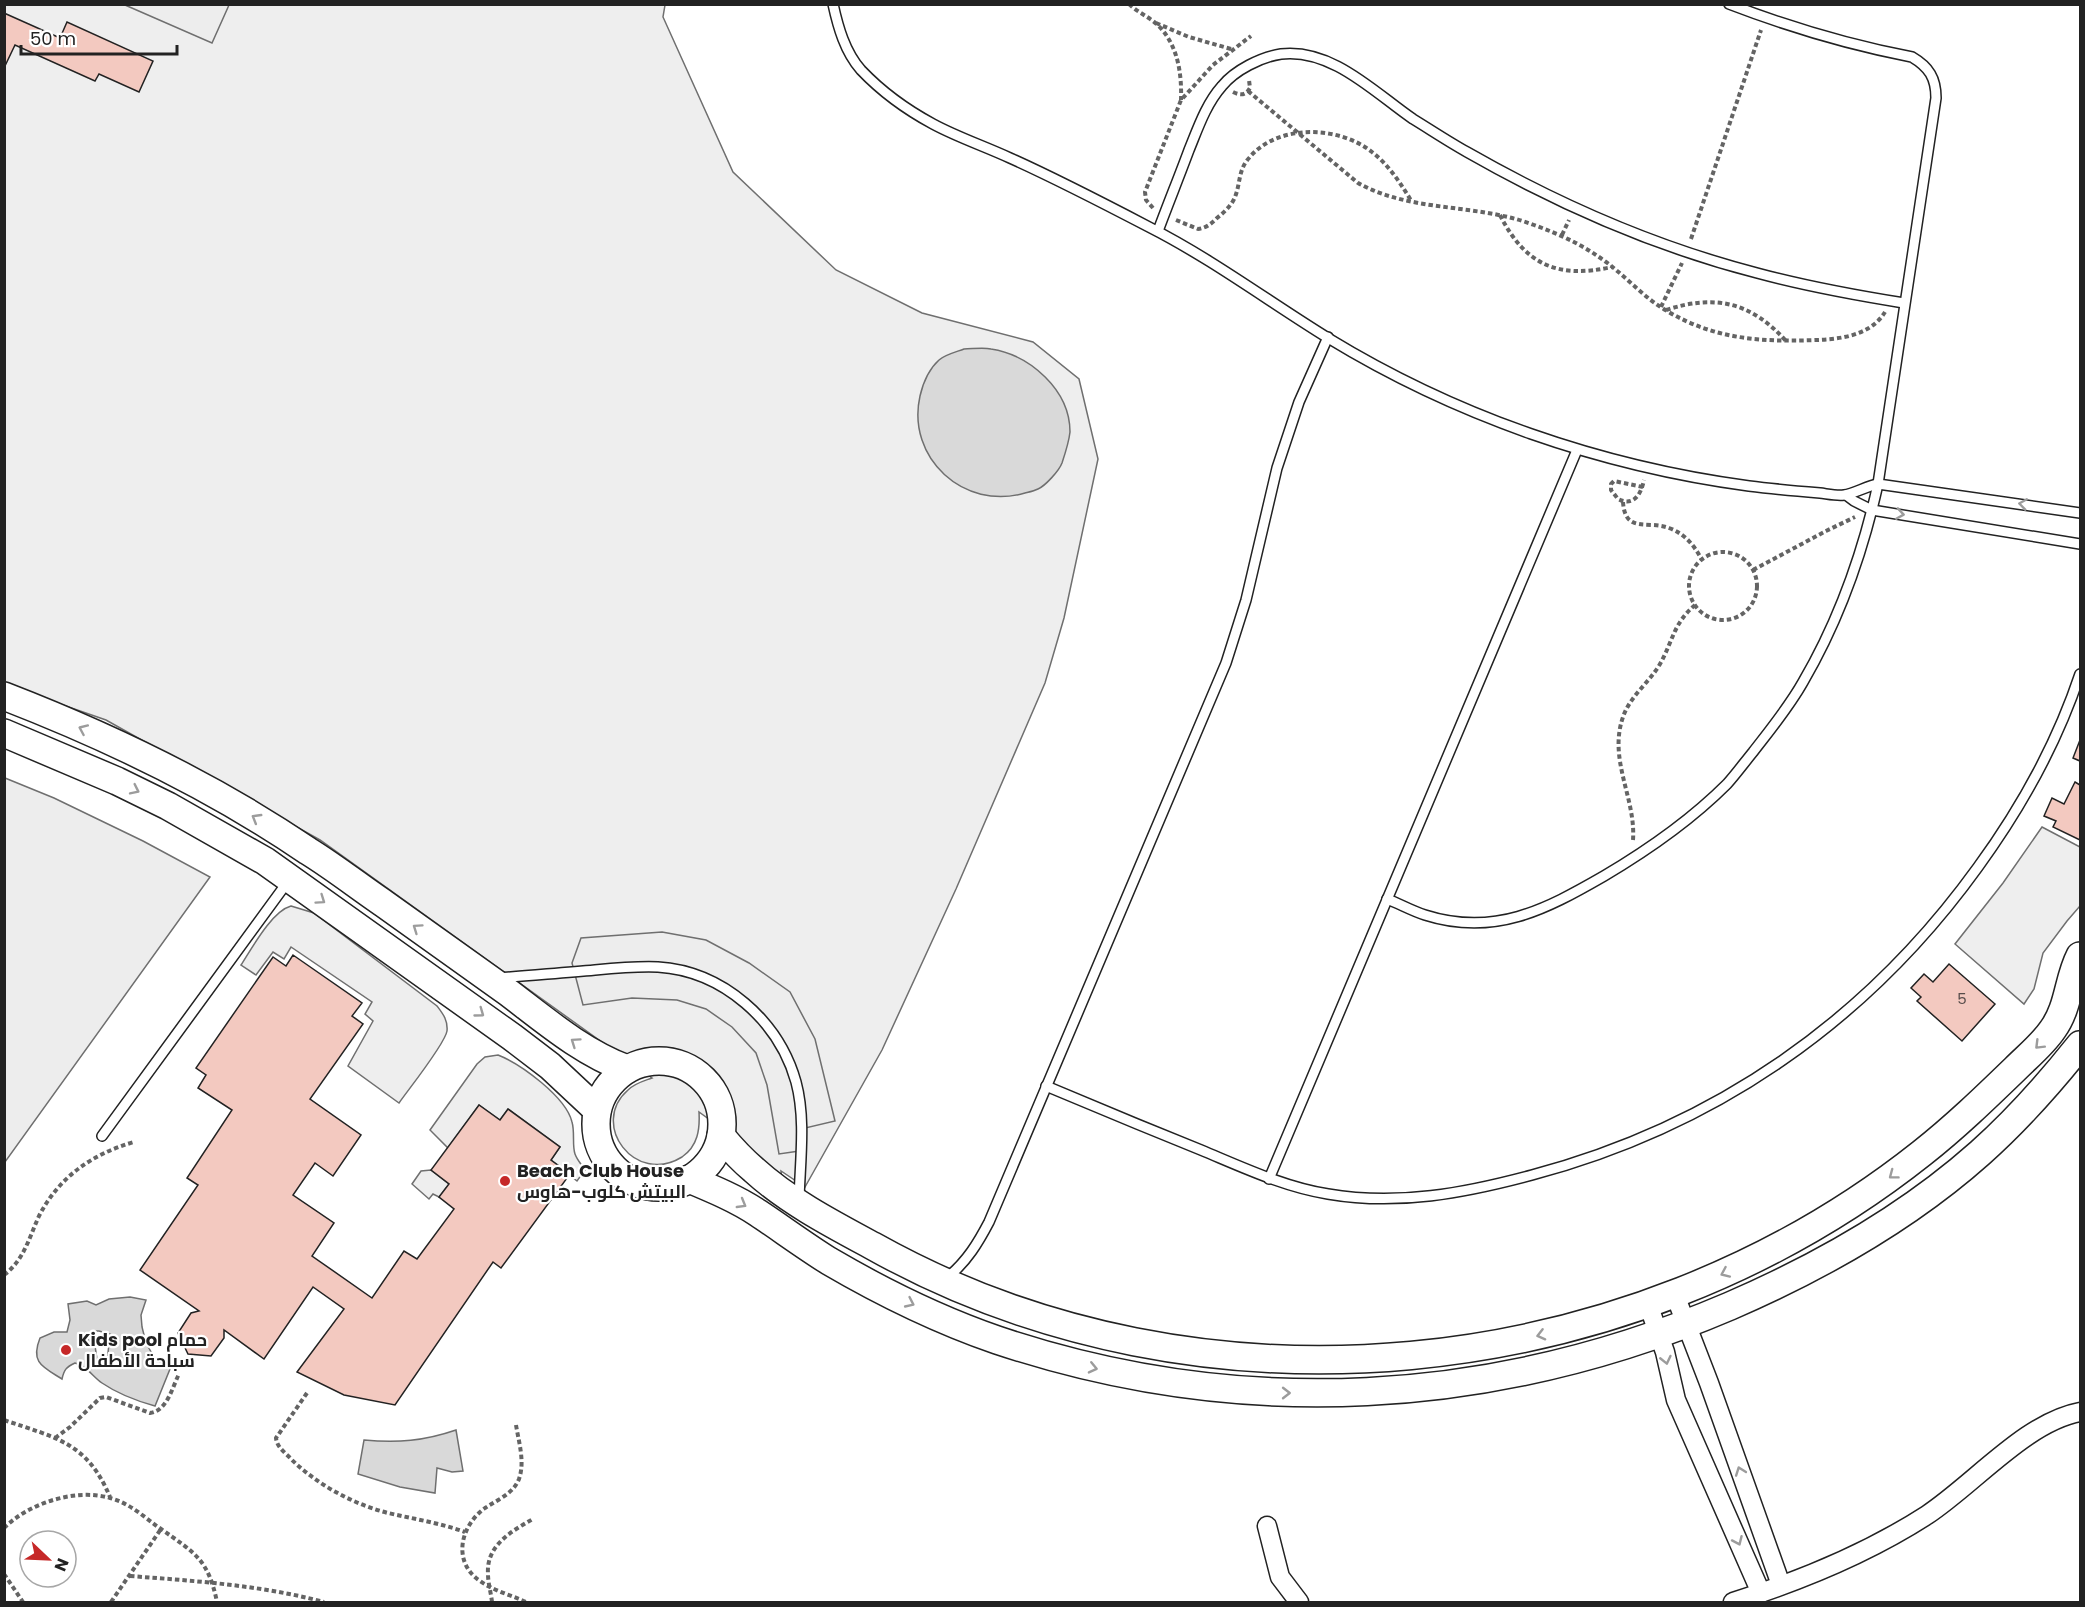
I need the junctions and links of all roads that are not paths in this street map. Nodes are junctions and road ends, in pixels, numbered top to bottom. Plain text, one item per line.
1 (833, 4) edge
2 (1729, 4) edge
3 (1158, 231) junction
4 (1904, 303) junction
5 (1328, 338) junction
6 (1577, 450) junction
7 (1878, 484) junction
8 (1846, 495) junction
9 (1872, 510) junction
10 (2080, 513) edge
11 (2080, 544) edge
12 (2080, 674) edge
13 (4, 696) edge
14 (4, 733) edge
15 (290, 878) junction
16 (1387, 899) junction
17 (2080, 956) edge
18 (489, 979) junction
19 (2072, 1017) edge
20 (2080, 1045) edge
21 (627, 1069) junction
22 (1046, 1086) junction
23 (597, 1110) junction
24 (102, 1136) dead end
25 (721, 1136) junction
26 (689, 1179) junction
27 (1269, 1179) junction
28 (799, 1203) junction
29 (942, 1282) junction
30 (1675, 1295) junction
31 (1648, 1304) junction
32 (1686, 1325) junction
33 (1658, 1335) junction
34 (2080, 1412) edge
35 (1728, 1439) junction
36 (1698, 1451) junction
37 (1268, 1526) dead end
38 (1781, 1585) junction
39 (1761, 1593) junction
40 (1299, 1602) edge
41 (1733, 1602) edge

1 - 3 lane
2 - 4 lane
3 - 4 lane
3 - 5 lane
4 - 7 lane
5 - 6 lane
5 - 22 lane
6 - 8 lane
6 - 16 lane
7 - 8 lane
7 - 9 lane
10 -> 7 lane
8 - 9 lane
9 -> 11 lane
9 - 16 lane
12 - 27 lane
18 -> 13 street
14 -> 15 street
15 -> 23 street
15 - 24 lane
16 - 27 lane
17 - 19 street
21 -> 18 street
18 - 28 lane
19 -> 30 street
20 - 32 street
21 - 23 street
21 - 25 street
22 - 27 lane
22 - 29 lane
23 - 26 street
25 - 26 street
25 - 28 street
26 -> 33 street
28 - 29 street
31 -> 29 street
30 - 31 street
30 - 32 street
31 - 33 street
32 - 33 street
32 - 35 street
33 -> 36 street
34 - 38 street
35 - 36 street
38 -> 35 street
36 -> 39 street
37 - 40 street
38 - 39 street
39 - 41 street

